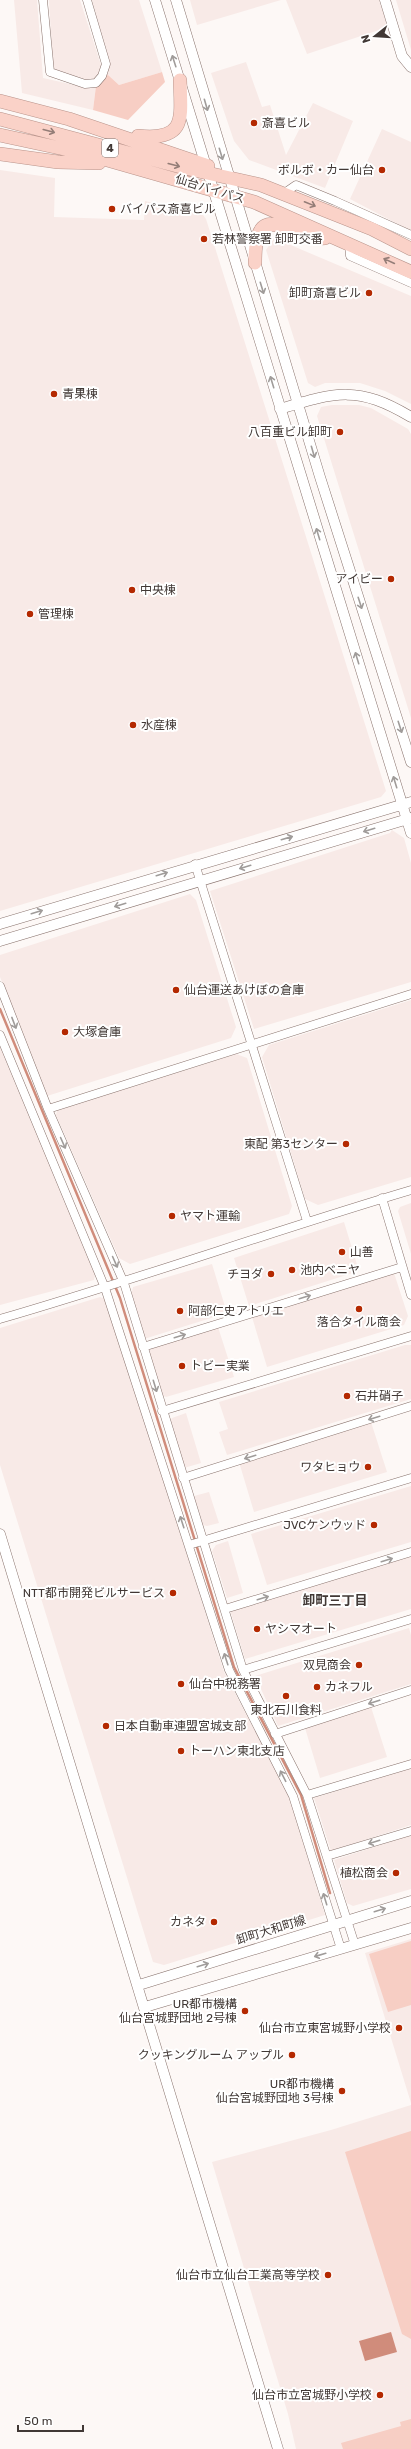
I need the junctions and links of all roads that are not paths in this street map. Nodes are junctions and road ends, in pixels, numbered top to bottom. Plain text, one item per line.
1 (43, 0) edge
2 (87, 0) edge
3 (155, 0) edge
4 (176, 0) edge
5 (385, 0) edge
6 (411, 67) edge
7 (180, 80) junction
8 (0, 101) edge
9 (0, 119) edge
10 (111, 133) junction
11 (0, 135) edge
12 (0, 154) edge
13 (115, 163) junction
14 (209, 169) junction
15 (227, 176) junction
16 (215, 190) junction
17 (283, 194) junction
18 (234, 196) junction
19 (411, 235) edge
20 (335, 237) junction
21 (349, 243) junction
22 (411, 249) edge
23 (255, 263) junction
24 (411, 272) edge
25 (411, 283) edge
26 (298, 403) junction
27 (280, 409) junction
28 (411, 418) edge
29 (411, 762) edge
30 (407, 803) edge
31 (409, 818) edge
32 (411, 833) edge
33 (195, 864) junction
34 (201, 880) junction
35 (0, 924) edge
36 (0, 941) edge
37 (0, 986) edge
38 (411, 994) edge
39 (0, 1035) edge
40 (252, 1045) junction
41 (48, 1110) junction
42 (411, 1190) edge
43 (382, 1198) junction
44 (307, 1222) junction
45 (402, 1267) junction
46 (121, 1283) junction
47 (106, 1288) junction
48 (411, 1296) edge
49 (0, 1319) edge
50 (411, 1336) edge
51 (143, 1347) junction
52 (411, 1406) edge
53 (162, 1411) junction
54 (183, 1478) junction
55 (411, 1478) edge
56 (0, 1534) edge
57 (203, 1540) junction
58 (189, 1545) junction
59 (411, 1552) edge
60 (225, 1609) junction
61 (411, 1619) edge
62 (243, 1670) junction
63 (411, 1690) edge
64 (274, 1734) junction
65 (411, 1764) edge
66 (307, 1795) junction
67 (411, 1831) edge
68 (327, 1856) junction
69 (411, 1901) edge
70 (347, 1920) junction
71 (333, 1924) junction
72 (411, 1928) edge
73 (355, 1945) junction
74 (341, 1949) junction
75 (139, 1985) junction
76 (145, 2007) junction
77 (278, 2449) edge

1 - 2 street
7 -> 3 street
4 -> 15 street
5 - 6 street
7 - 10 highway
7 - 14 street
8 - 10 highway, 4
9 -> 14 highway, 仙台バイパス / 4
10 - 14 highway, 4
11 - 13 highway, 仙台バイパス / 4
12 - 13 highway, 4
13 - 16 highway, 仙台バイパス / 4
14 - 15 highway, 4
14 - 16 street
15 - 17 highway, 仙台バイパス / 4
15 - 18 street
16 - 18 highway, 仙台バイパス / 4
27 -> 16 street
17 - 19 street
17 -> 22 highway, 仙台バイパス / 4
18 - 20 highway, 仙台バイパス / 4
18 - 23 street
20 - 21 highway, 仙台バイパス / 4
20 - 23 highway
24 -> 21 highway, 仙台バイパス / 4
21 - 25 street
23 -> 26 street
26 - 27 street
26 - 28 street
26 -> 29 street
30 -> 27 street
30 - 31 street
33 -> 30 street
31 - 32 street
31 -> 34 street
33 - 34 street
35 -> 33 street
34 -> 36 street
34 - 40 street
37 -> 41 street
38 - 40 street
39 - 47 street
40 - 41 street
40 - 44 street
41 -> 46 street
42 - 43 street
43 - 44 street
43 - 45 street
44 - 46 street
45 - 48 street
51 -> 45 street
46 - 47 street
46 - 51 street
47 - 49 street
58 -> 47 street
50 - 53 street
51 -> 53 street
52 -> 54 street
53 - 54 street
54 - 57 street
55 - 57 street
56 - 75 street
57 - 58 street
57 - 60 street
71 -> 58 street
60 -> 59 street
60 - 62 street
61 - 62 street
62 - 64 street
63 -> 64 street
64 - 66 street
65 - 66 street
66 - 68 street
67 -> 68 street
68 - 70 street
70 -> 69 street, 卸町大和町線
70 - 71 street, 卸町大和町線
70 - 73 street
71 - 74 street
75 -> 71 street, 卸町大和町線
72 - 73 street
73 - 74 street
74 -> 76 street
75 - 76 street
76 - 77 street

